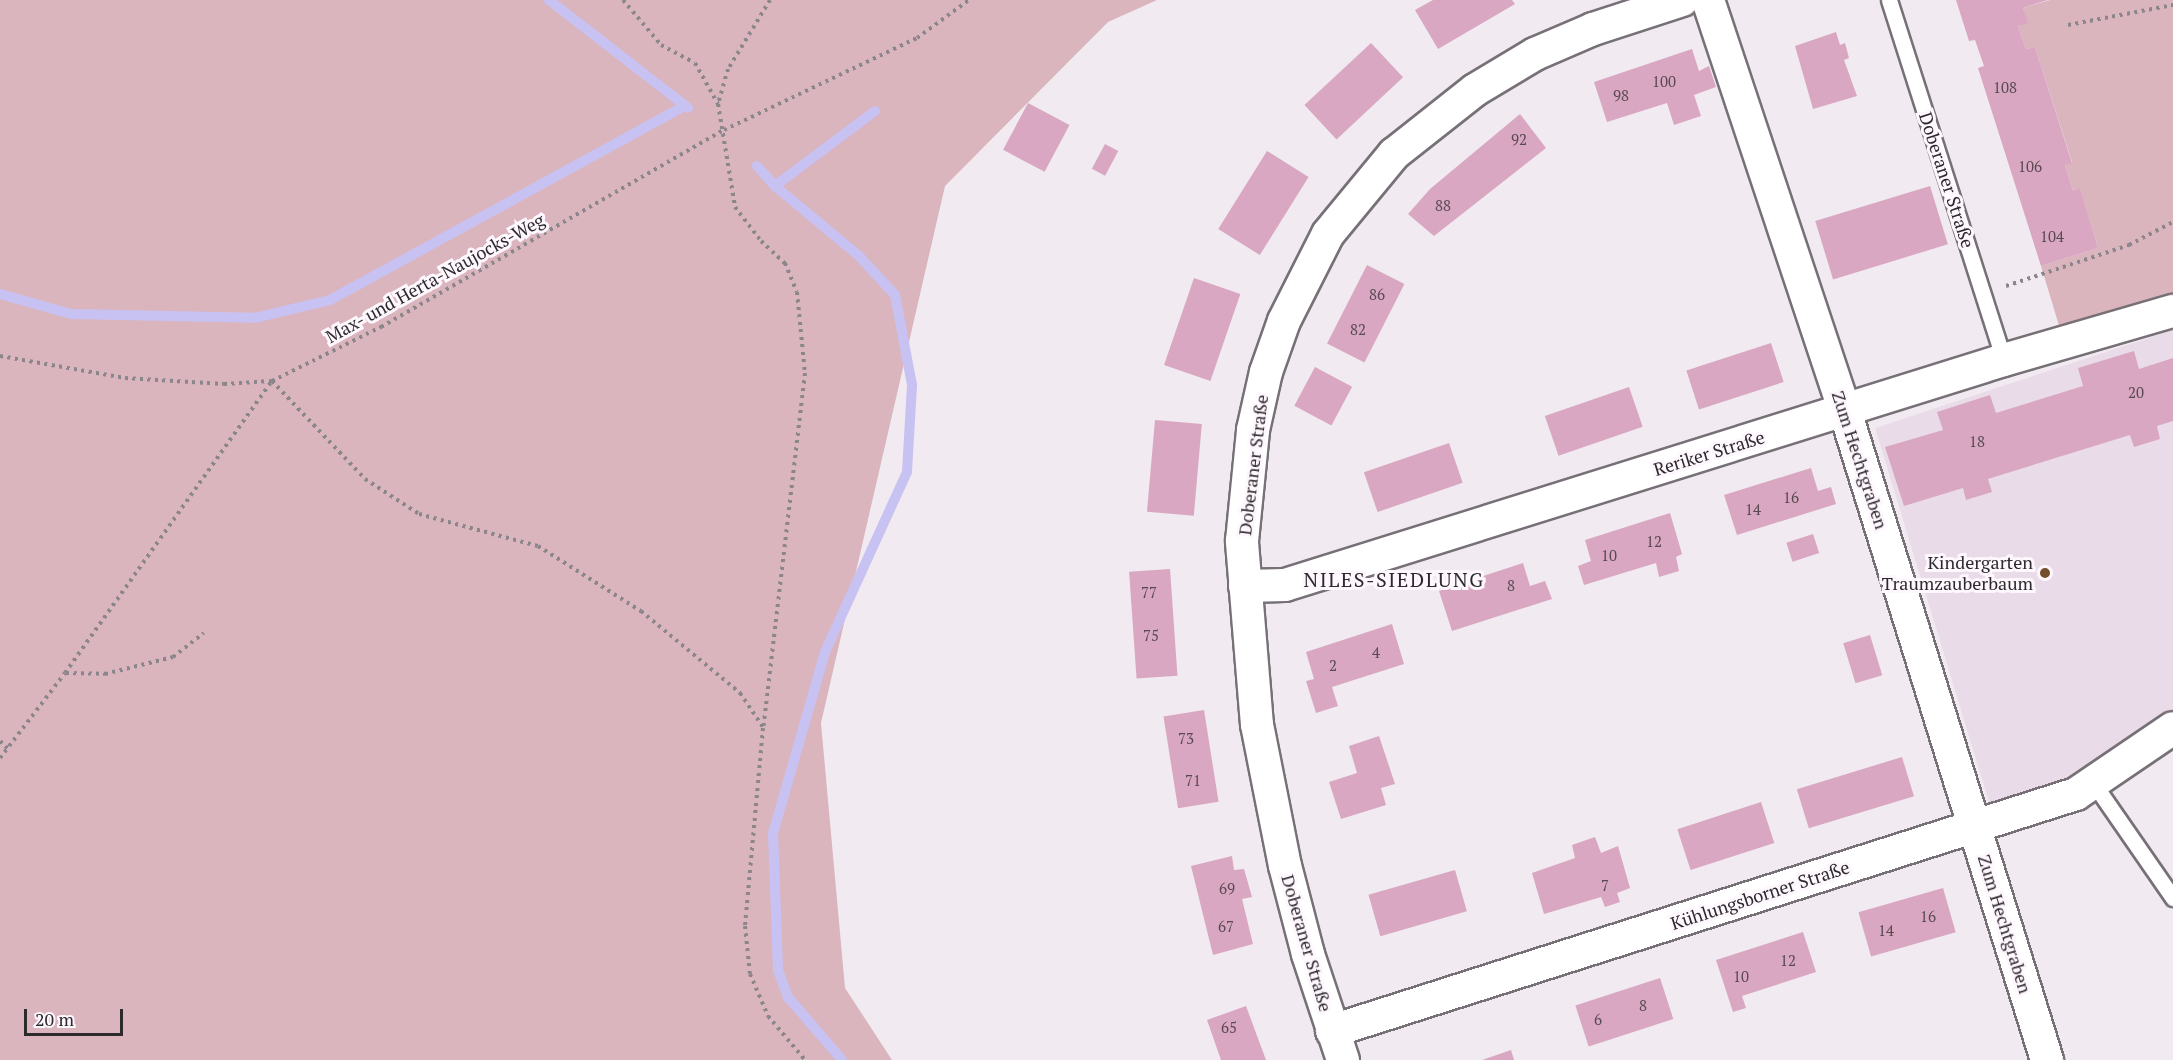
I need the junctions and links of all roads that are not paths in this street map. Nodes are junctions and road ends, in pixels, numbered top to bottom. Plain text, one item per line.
1 (1682, 0) edge
2 (1708, 0) edge
3 (1889, 0) edge
4 (2173, 311) edge
5 (2004, 360) junction
6 (1845, 411) junction
7 (1245, 586) junction
8 (2173, 728) edge
9 (2094, 784) junction
10 (1975, 826) junction
11 (2173, 898) edge
12 (1332, 1031) junction
13 (1343, 1060) edge
14 (2047, 1060) edge

1 - 7 street, Doberaner Straße
2 - 6 street, Zum Hechtgraben
3 - 5 lane, Doberaner Straße
4 - 5 street, Reriker Straße
5 - 6 street, Reriker Straße
6 - 7 street, Reriker Straße
6 - 10 street, Zum Hechtgraben
7 - 12 street, Doberaner Straße
8 - 9 street, Kühlungsborner Straße
9 - 10 street, Kühlungsborner Straße
9 - 11 lane
10 - 12 street, Kühlungsborner Straße
10 - 14 street, Zum Hechtgraben
12 - 13 street, Doberaner Straße

